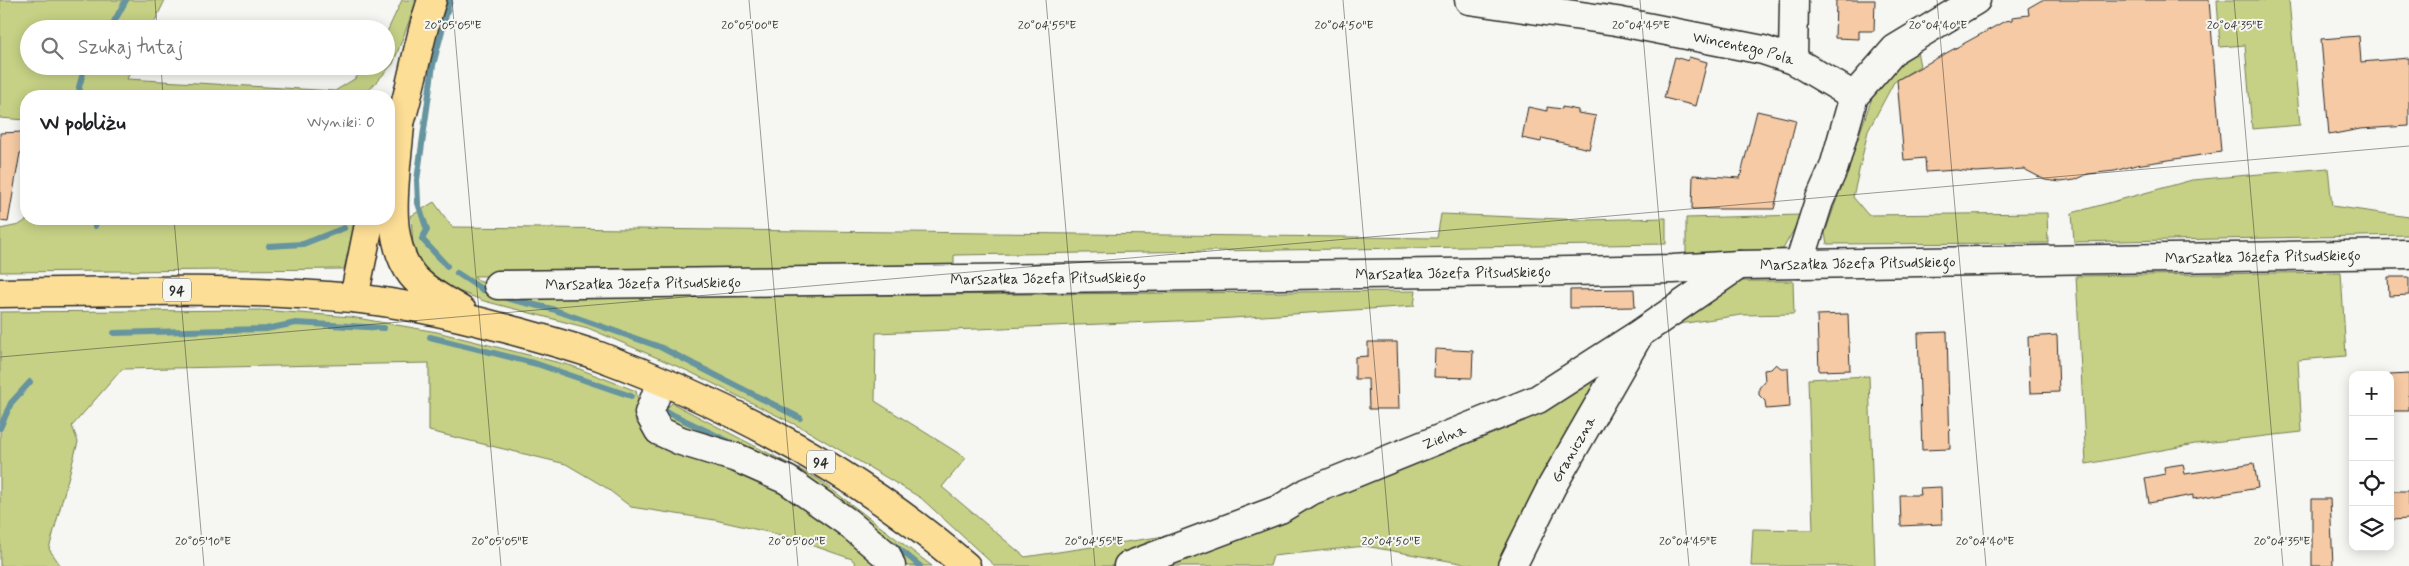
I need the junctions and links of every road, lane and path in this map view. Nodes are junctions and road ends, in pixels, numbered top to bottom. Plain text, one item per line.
1 (432, 0) edge
2 (1469, 0) edge
3 (1794, 0) edge
4 (1976, 0) edge
5 (1498, 1) edge
6 (1616, 10) edge
7 (1793, 60) junction
8 (1854, 96) junction
9 (400, 124) junction
10 (395, 138) edge
11 (395, 206) edge
12 (369, 225) edge
13 (395, 225) edge
14 (2409, 254) edge
15 (1799, 264) junction
16 (1739, 265) junction
17 (498, 285) dead end
18 (0, 292) edge
19 (354, 298) junction
20 (476, 320) junction
21 (1640, 334) junction
22 (661, 382) junction
23 (891, 566) edge
24 (966, 566) edge
25 (1128, 566) edge
26 (1512, 566) edge

1 - 9 main road
2 - 5 street, Wincentego Pola
3 - 7 street
4 - 8 street
5 - 6 street, Wincentego Pola
6 - 7 street, Wincentego Pola
7 - 8 street, Wincentego Pola
8 - 15 street
9 - 10 main road
9 - 11 main road
12 - 19 main road
13 - 20 main road
14 - 15 street, Marszałka Józefa Piłsudskiego
15 - 16 street, Marszałka Józefa Piłsudskiego
16 - 17 street, Marszałka Józefa Piłsudskiego
16 - 21 street, Zielna
18 - 19 main road, 94
19 - 20 main road, 94
20 - 22 main road, 94
21 - 25 street, Zielna
21 - 26 street, Graniczna
22 - 23 street
22 - 24 main road, 94

